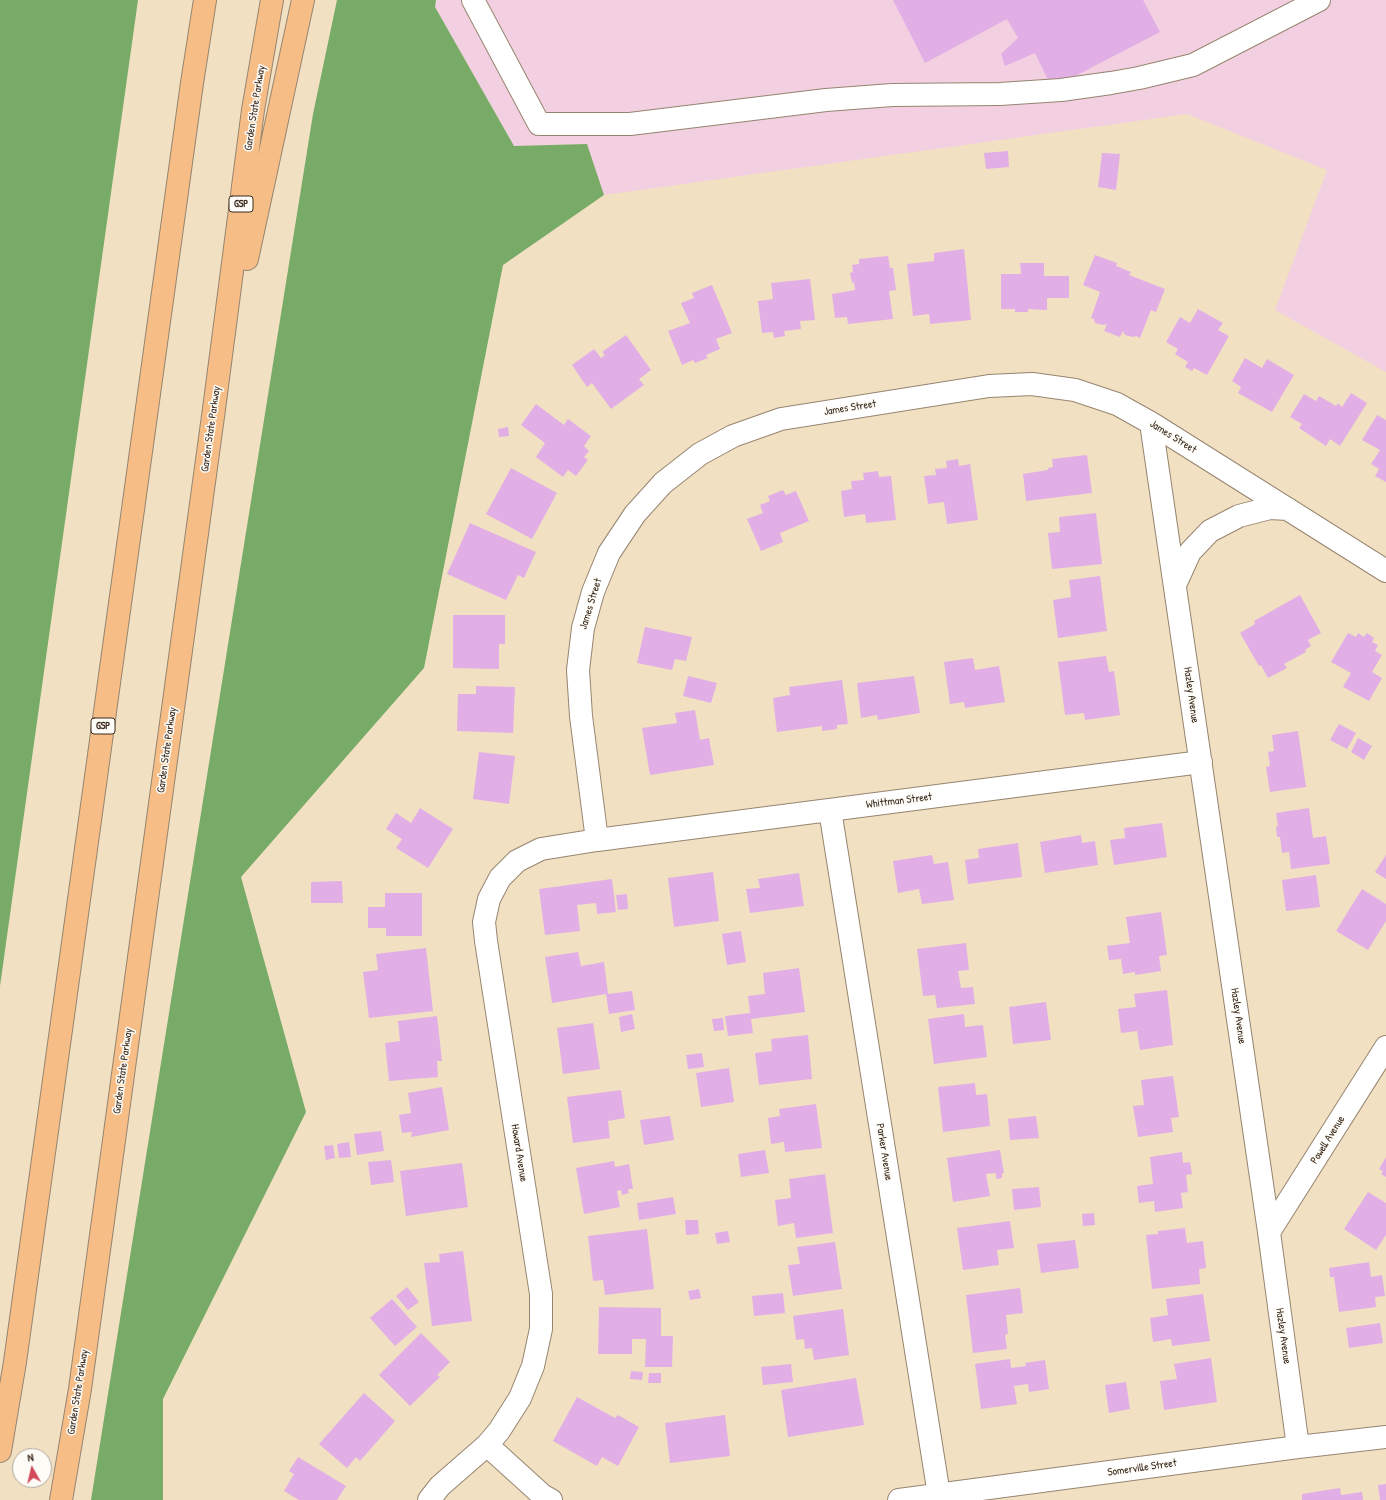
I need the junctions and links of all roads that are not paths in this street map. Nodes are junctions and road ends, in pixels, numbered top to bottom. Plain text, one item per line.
1 (205, 0) edge
2 (272, 0) edge
3 (303, 0) edge
4 (473, 0) edge
5 (1319, 0) edge
6 (214, 409) junction
7 (1151, 422) junction
8 (1288, 509) junction
9 (1386, 571) edge
10 (1175, 585) junction
11 (1201, 762) junction
12 (830, 810) junction
13 (597, 840) junction
14 (1386, 1047) edge
15 (1269, 1232) junction
16 (1386, 1437) edge
17 (487, 1445) junction
18 (1298, 1447) junction
19 (0, 1451) edge
20 (939, 1495) junction
21 (61, 1500) edge
22 (429, 1500) edge
23 (551, 1500) edge
24 (899, 1500) edge

1 - 19 highway, GSP
2 - 6 highway, Garden State Parkway / GSP
3 - 6 highway
4 - 5 street
6 - 21 highway, Garden State Parkway / GSP
7 - 8 street, James Street
7 - 10 street, Hazley Avenue
7 - 13 street, James Street
8 - 9 street, James Street
8 - 10 street
10 - 11 street, Hazley Avenue
11 - 12 street, Whittman Street
11 - 15 street, Hazley Avenue
12 - 13 street, Whittman Street
12 - 20 street, Parker Avenue
13 - 17 street, Howard Avenue
14 - 15 street, Powell Avenue
15 - 18 street, Hazley Avenue
16 - 18 street, Somerville Street
17 - 22 street, Howard Avenue
17 - 23 street
18 - 20 street, Somerville Street
20 - 24 street, Somerville Street

